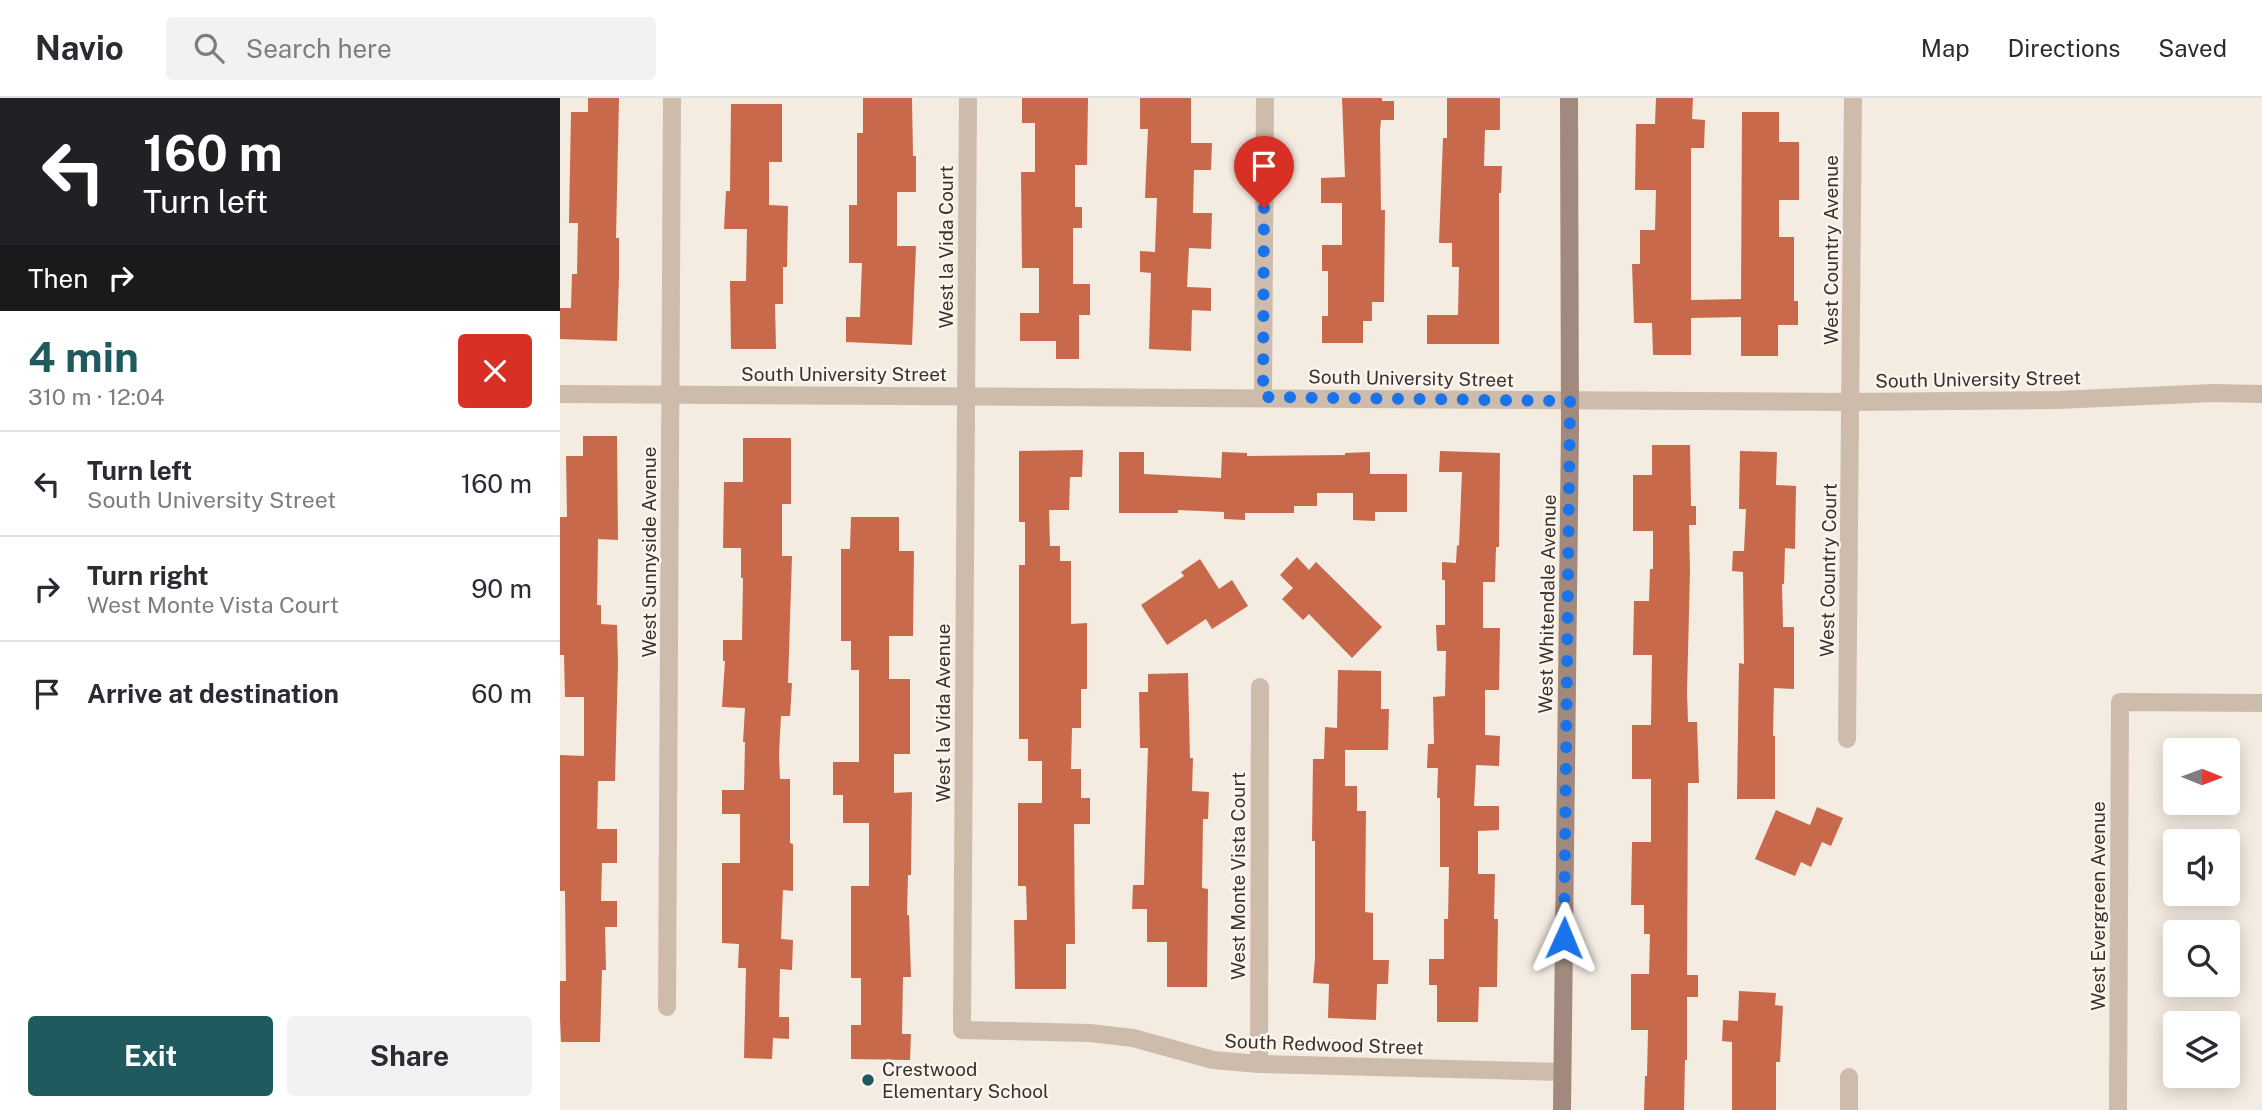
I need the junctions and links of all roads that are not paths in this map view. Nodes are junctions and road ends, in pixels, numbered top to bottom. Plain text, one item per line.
1 (672, 98) edge
2 (968, 98) edge
3 (1265, 98) edge
4 (1569, 98) edge
5 (1853, 98) edge
6 (560, 394) edge
7 (2262, 394) edge
8 (670, 395) junction
9 (966, 396) junction
10 (1263, 397) junction
11 (1570, 401) junction
12 (1851, 402) junction
13 (1260, 687) dead end
14 (2262, 703) edge
15 (1847, 739) dead end
16 (667, 1007) dead end
17 (962, 1030) joint
18 (1259, 1064) junction
19 (1562, 1072) junction
20 (1849, 1077) dead end
21 (1562, 1110) edge
22 (1849, 1110) edge
23 (2118, 1110) edge

1 - 8 street, West Sunnyside Avenue
2 - 9 street, West la Vida Court
3 - 10 street
4 - 11 street, West Whitendale Avenue
5 - 12 street, West Country Avenue
6 - 8 street, South University Street
7 - 12 street, South University Street
8 - 9 street, South University Street
8 - 16 street, West Sunnyside Avenue
9 - 10 street, South University Street
9 - 17 street, West la Vida Avenue
10 - 11 street, South University Street
11 - 12 street, South University Street
11 - 19 street, West Whitendale Avenue
12 - 15 street, West Country Court
13 - 18 street, West Monte Vista Court
14 - 23 street, West Evergreen Avenue
17 - 18 street, South Redwood Street
18 - 19 street, South Redwood Street
19 - 21 street, West Whitendale Avenue
20 - 22 street

